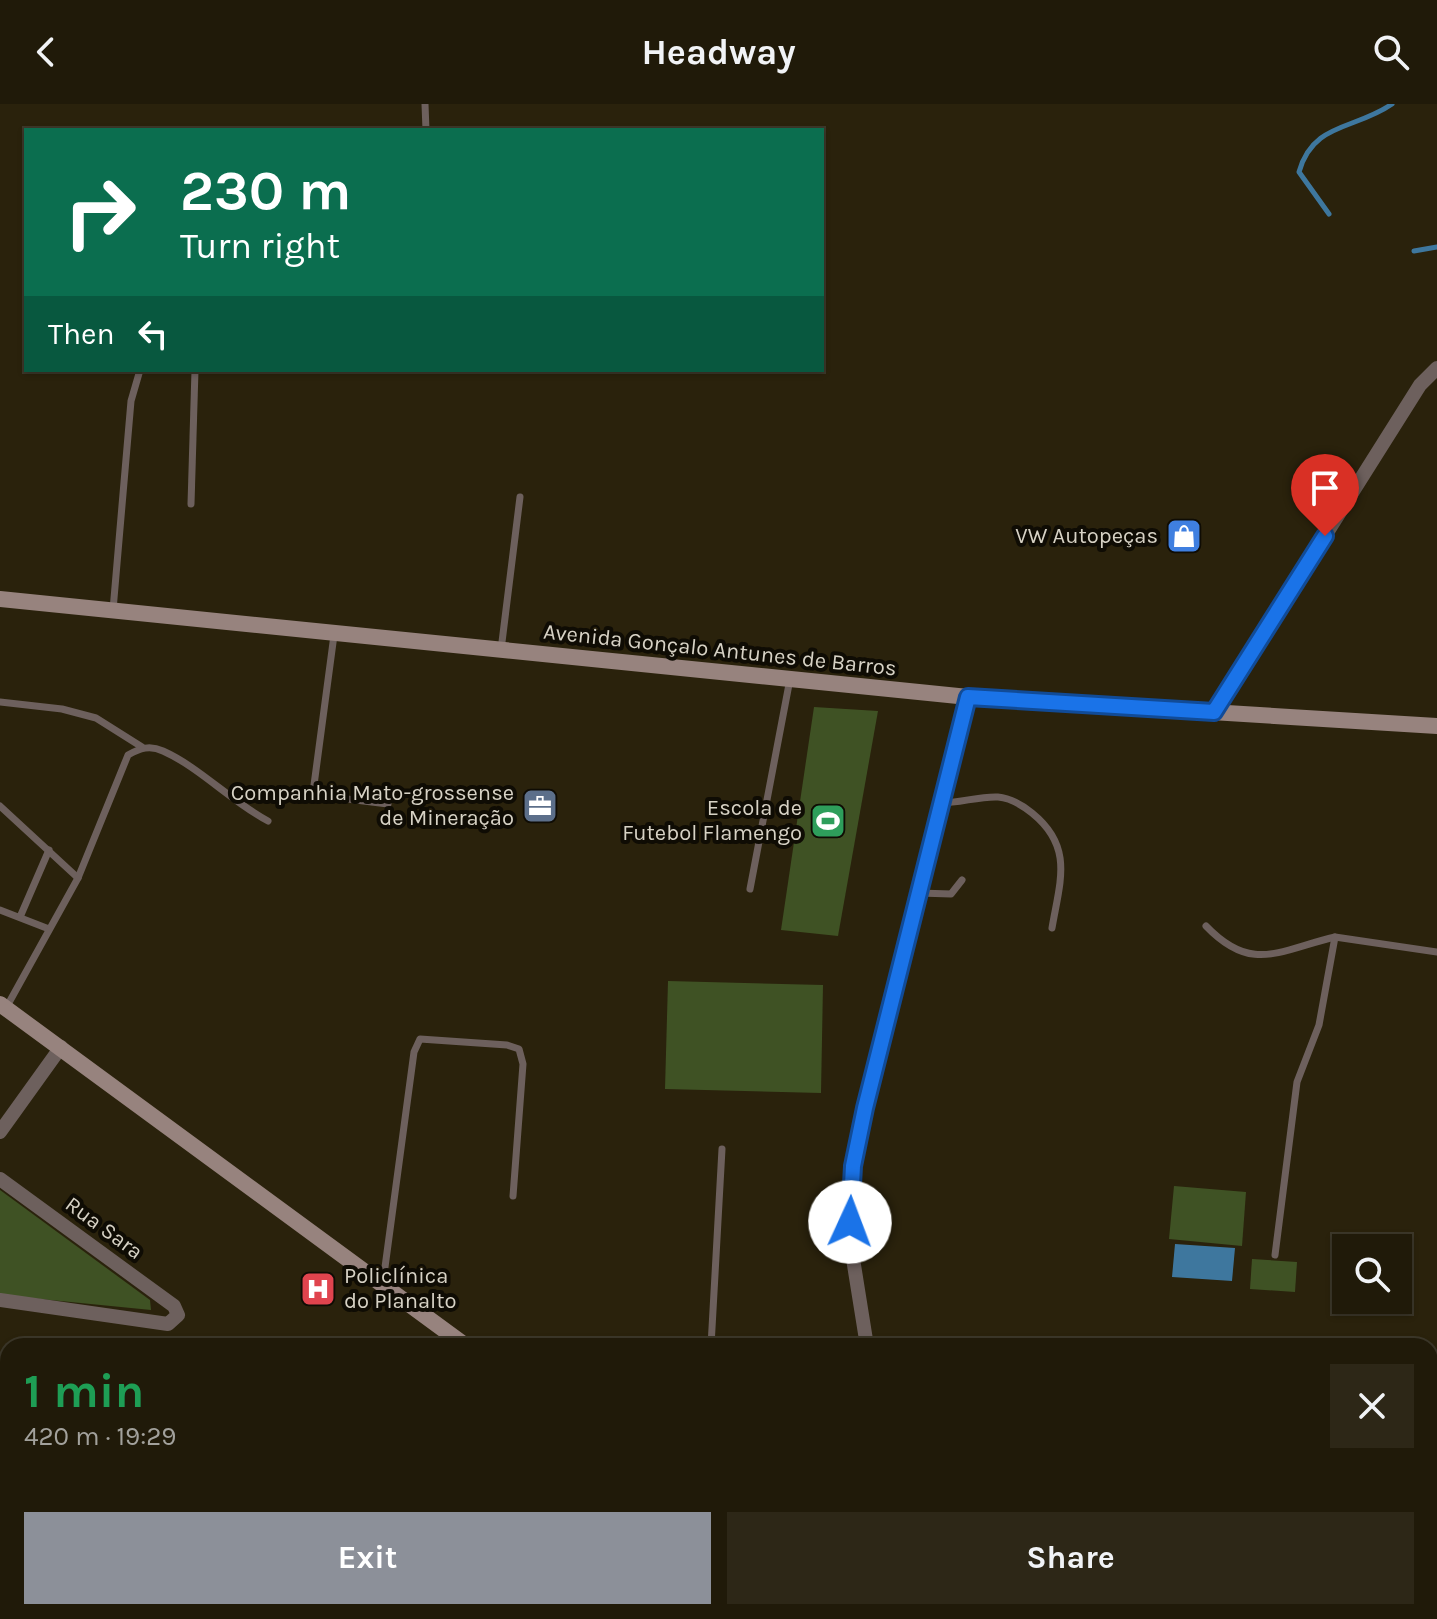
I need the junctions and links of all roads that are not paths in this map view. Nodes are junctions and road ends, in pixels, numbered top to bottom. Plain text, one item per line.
1 (425, 104) edge
2 (426, 128) edge
3 (1437, 368) edge
4 (139, 372) edge
5 (195, 372) edge
6 (520, 497) dead end
7 (191, 504) dead end
8 (0, 599) edge
9 (113, 610) junction
10 (334, 633) junction
11 (501, 650) junction
12 (790, 679) junction
13 (968, 697) junction
14 (0, 702) edge
15 (1214, 712) junction
16 (1437, 726) edge
17 (142, 747) junction
18 (941, 803) junction
19 (388, 804) dead end
20 (0, 806) edge
21 (268, 821) dead end
22 (49, 850) junction
23 (78, 878) junction
24 (962, 880) dead end
25 (750, 889) dead end
26 (919, 893) junction
27 (0, 910) edge
28 (20, 917) junction
29 (1206, 926) dead end
30 (1052, 928) dead end
31 (49, 929) junction
32 (1335, 937) junction
33 (1437, 952) edge
34 (3, 1006) edge
35 (61, 1047) junction
36 (0, 1132) edge
37 (722, 1149) dead end
38 (0, 1179) edge
39 (513, 1196) dead end
40 (1275, 1255) dead end
41 (382, 1284) junction
42 (0, 1300) edge
43 (454, 1338) edge
44 (711, 1338) edge
45 (866, 1338) edge

1 - 2 lane
3 - 15 street
4 - 9 lane
5 - 7 lane
6 - 11 lane
8 - 9 street, Avenida Gonçalo Antunes de Barros
9 - 10 street, Avenida Gonçalo Antunes de Barros
10 - 11 street, Avenida Gonçalo Antunes de Barros
10 - 19 lane
11 - 12 street, Avenida Gonçalo Antunes de Barros
12 - 13 street, Avenida Gonçalo Antunes de Barros
12 - 25 lane
13 - 15 street, Avenida Gonçalo Antunes de Barros
13 - 18 street
14 - 17 lane
15 - 16 street, Avenida Gonçalo Antunes de Barros
17 - 21 lane
17 - 23 lane
18 - 26 street
18 - 30 lane
20 - 22 lane
22 - 23 lane
22 - 28 lane
23 - 31 lane
24 - 26 lane
26 - 45 street
27 - 28 lane
28 - 31 lane
29 - 32 lane
31 - 34 lane
32 - 33 lane
32 - 40 lane
34 - 35 street
35 - 36 street
35 - 41 street
37 - 44 lane
38 - 42 street, Rua Sara
39 - 41 lane
41 - 43 street

